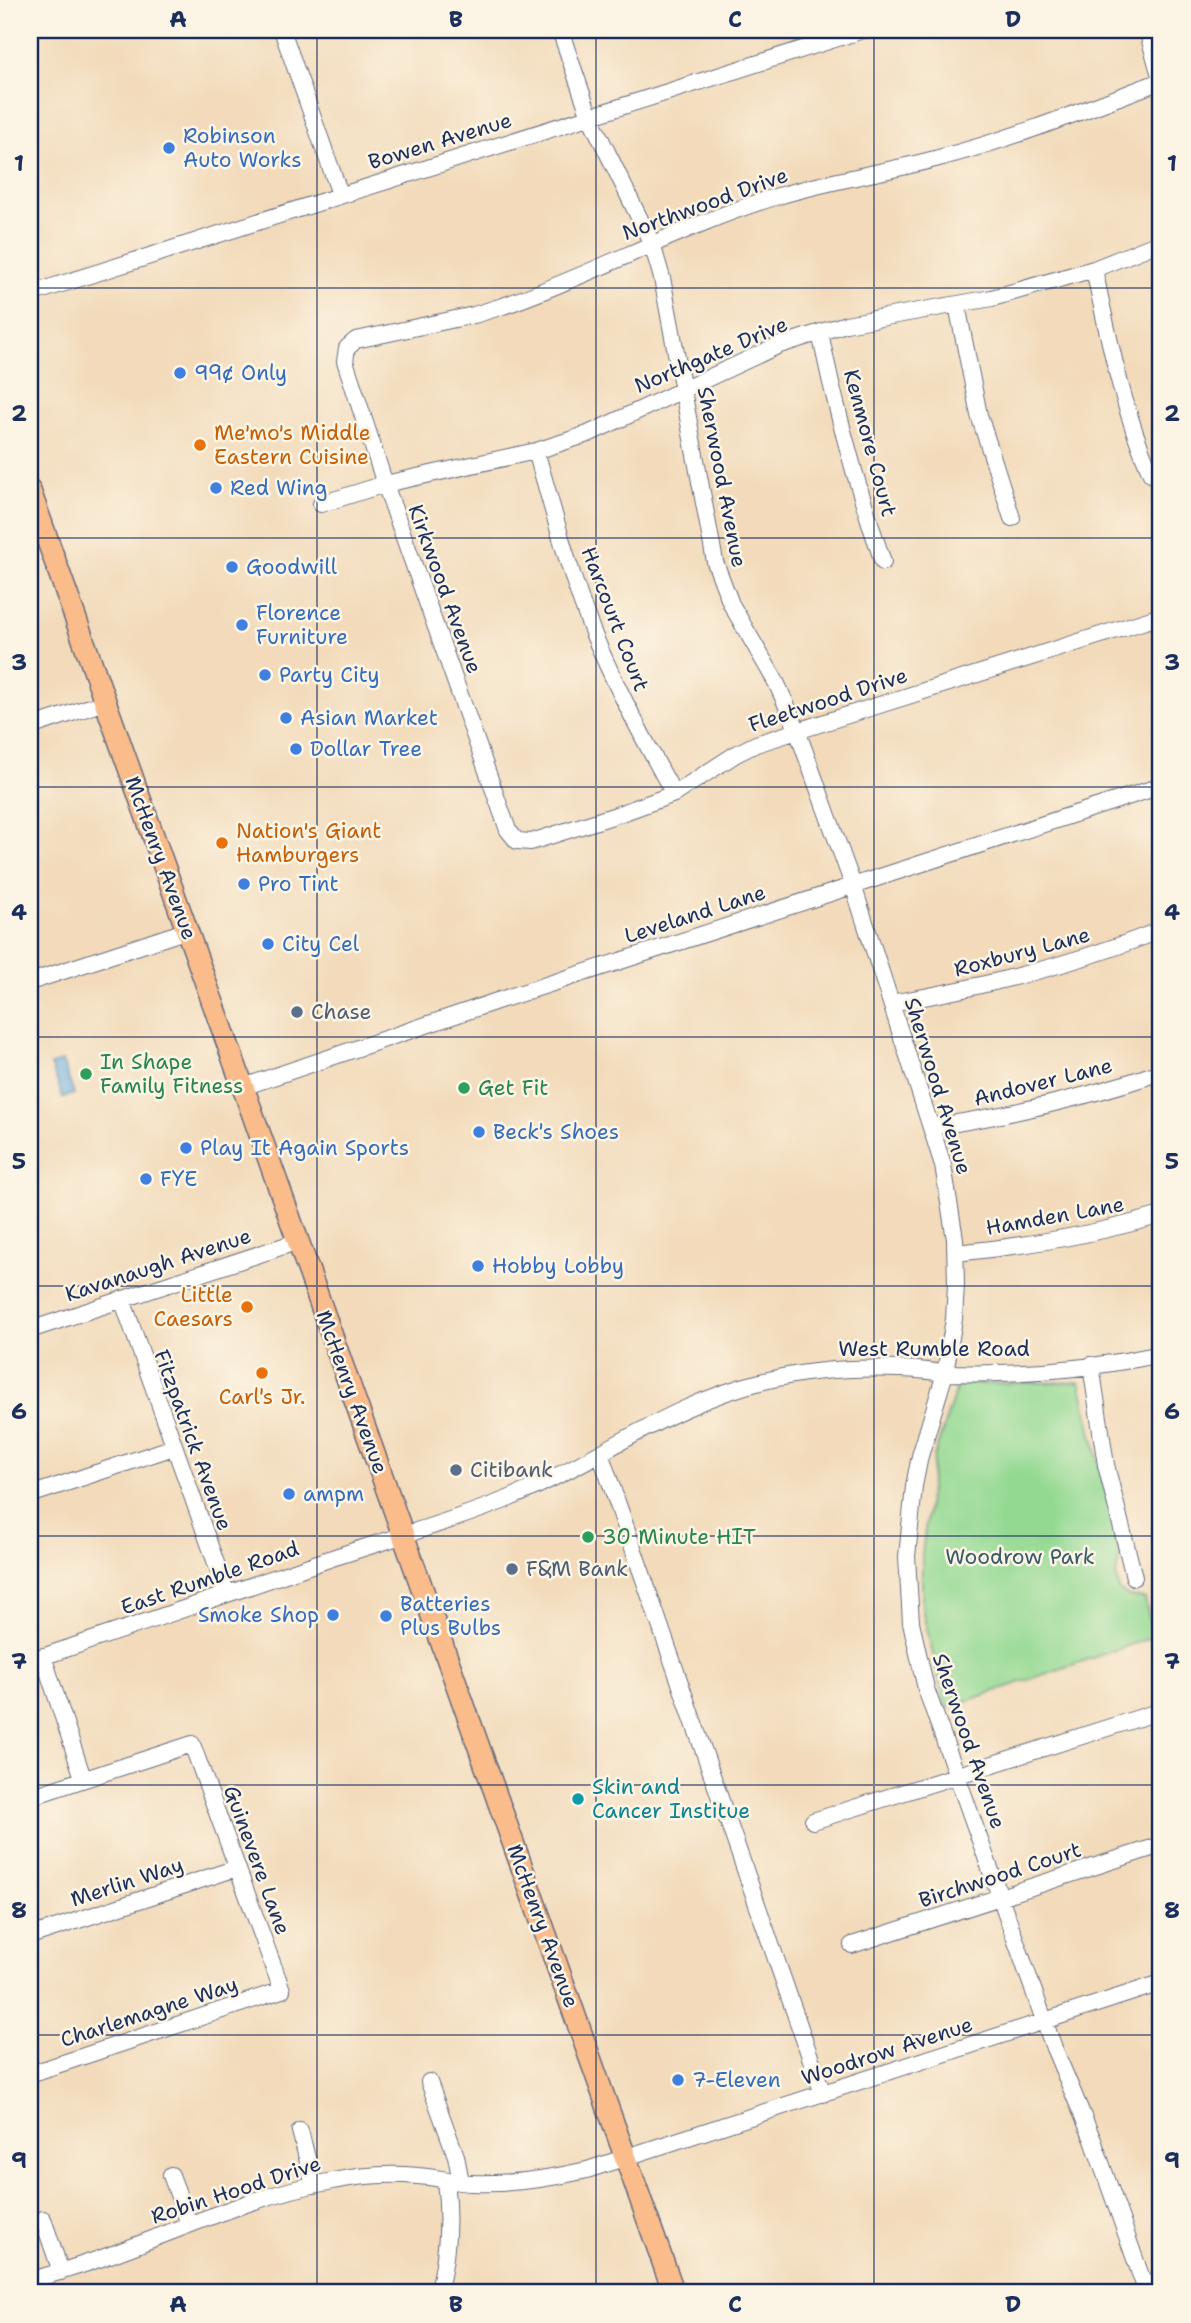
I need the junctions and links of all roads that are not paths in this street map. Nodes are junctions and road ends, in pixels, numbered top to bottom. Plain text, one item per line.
1 (282, 30) edge
2 (560, 30) edge
3 (863, 30) edge
4 (1147, 30) edge
5 (1161, 80) edge
6 (590, 117) junction
7 (340, 194) junction
8 (1161, 242) edge
9 (652, 244) junction
10 (1094, 269) junction
11 (30, 294) edge
12 (957, 305) junction
13 (820, 333) junction
14 (347, 348) joint
15 (683, 388) junction
16 (536, 451) junction
17 (1151, 474) dead end
18 (385, 484) junction
19 (30, 491) edge
20 (321, 504) dead end
21 (1012, 517) dead end
22 (883, 562) dead end
23 (1161, 616) edge
24 (105, 702) junction
25 (30, 727) edge
26 (798, 731) junction
27 (1161, 786) edge
28 (674, 794) junction
29 (517, 841) joint
30 (853, 885) junction
31 (188, 930) junction
32 (1161, 930) edge
33 (30, 982) edge
34 (891, 1003) junction
35 (1161, 1072) edge
36 (243, 1087) junction
37 (932, 1127) junction
38 (1161, 1215) edge
39 (299, 1241) junction
40 (956, 1253) junction
41 (122, 1299) junction
42 (30, 1330) edge
43 (1161, 1354) edge
44 (1091, 1365) junction
45 (945, 1373) junction
46 (174, 1447) junction
47 (600, 1453) junction
48 (30, 1495) edge
49 (403, 1534) junction
50 (1134, 1577) dead end
51 (227, 1594) junction
52 (36, 1658) edge
53 (1161, 1711) edge
54 (957, 1776) junction
55 (83, 1778) junction
56 (30, 1797) edge
57 (813, 1821) dead end
58 (1161, 1845) edge
59 (237, 1868) junction
60 (1000, 1897) junction
61 (30, 1936) edge
62 (852, 1945) dead end
63 (1161, 1983) edge
64 (282, 1990) joint
65 (1045, 2021) junction
66 (30, 2074) edge
67 (429, 2082) dead end
68 (823, 2094) junction
69 (300, 2131) dead end
70 (625, 2157) junction
71 (171, 2175) dead end
72 (453, 2181) junction
73 (314, 2185) junction
74 (43, 2219) dead end
75 (189, 2224) junction
76 (61, 2272) junction
77 (1161, 2279) edge
78 (30, 2280) edge
79 (1146, 2289) edge
80 (438, 2293) edge
81 (674, 2293) edge

1 - 7 street
2 - 6 street, Sherwood Avenue
3 - 6 street, Bowen Avenue
4 - 5 street
5 - 9 street, Northwood Drive
6 - 7 street, Bowen Avenue
6 - 9 street, Sherwood Avenue
7 - 11 street, Bowen Avenue
8 - 10 street, Northgate Drive
9 - 14 street, Northwood Drive
9 - 15 street, Sherwood Avenue
10 - 12 street, Northgate Drive
10 - 17 street
12 - 13 street, Northgate Drive
12 - 21 street
13 - 15 street, Northgate Drive
13 - 22 street, Kenmore Court
14 - 18 street, Kirkwood Avenue
15 - 16 street, Northgate Drive
15 - 26 street, Sherwood Avenue
16 - 18 street, Northgate Drive
16 - 28 street, Harcourt Court
18 - 20 street, Northgate Drive
18 - 29 street, Kirkwood Avenue
19 - 24 main road, McHenry Avenue
23 - 26 street, Fleetwood Drive
24 - 25 street
24 - 31 main road, McHenry Avenue
26 - 28 street, Fleetwood Drive
26 - 30 street, Sherwood Avenue
27 - 30 street, Leveland Lane
28 - 29 street, Fleetwood Drive
30 - 34 street, Sherwood Avenue
30 - 36 street, Leveland Lane
31 - 33 street
31 - 36 main road, McHenry Avenue
32 - 34 street, Roxbury Lane
34 - 37 street, Sherwood Avenue
35 - 37 street, Andover Lane
36 - 39 main road, McHenry Avenue
37 - 40 street, Sherwood Avenue
38 - 40 street, Hamden Lane
39 - 41 street, Kavanaugh Avenue
39 - 49 main road, McHenry Avenue
40 - 45 street, Sherwood Avenue
41 - 42 street, Kavanaugh Avenue
41 - 46 street, Fitzpatrick Avenue
43 - 44 street, West Rumble Road
44 - 45 street, West Rumble Road
44 - 50 street
45 - 47 street, West Rumble Road
45 - 54 street, Sherwood Avenue
46 - 48 street
46 - 51 street, Fitzpatrick Avenue
47 - 49 street, West Rumble Road
47 - 68 street
49 - 51 street, East Rumble Road
49 - 70 main road, McHenry Avenue
51 - 52 street, East Rumble Road
52 - 55 street
53 - 54 street
54 - 57 street
54 - 60 street, Sherwood Avenue
55 - 56 street
55 - 59 street, Guinevere Lane
58 - 60 street, Birchwood Court
59 - 61 street, Merlin Way
59 - 64 street, Guinevere Lane
60 - 62 street, Birchwood Court
60 - 65 street, Sherwood Avenue
63 - 65 street, Woodrow Avenue
64 - 66 street, Charlemagne Way
65 - 68 street, Woodrow Avenue
65 - 79 street, Sherwood Avenue
67 - 72 street
68 - 70 street, Woodrow Avenue
69 - 73 street
70 - 72 street, Robin Hood Drive
70 - 81 main road, McHenry Avenue
71 - 75 street
72 - 73 street, Robin Hood Drive
72 - 80 street
73 - 75 street, Robin Hood Drive
74 - 76 street
75 - 76 street, Robin Hood Drive
76 - 78 street, Robin Hood Drive
77 - 79 street

